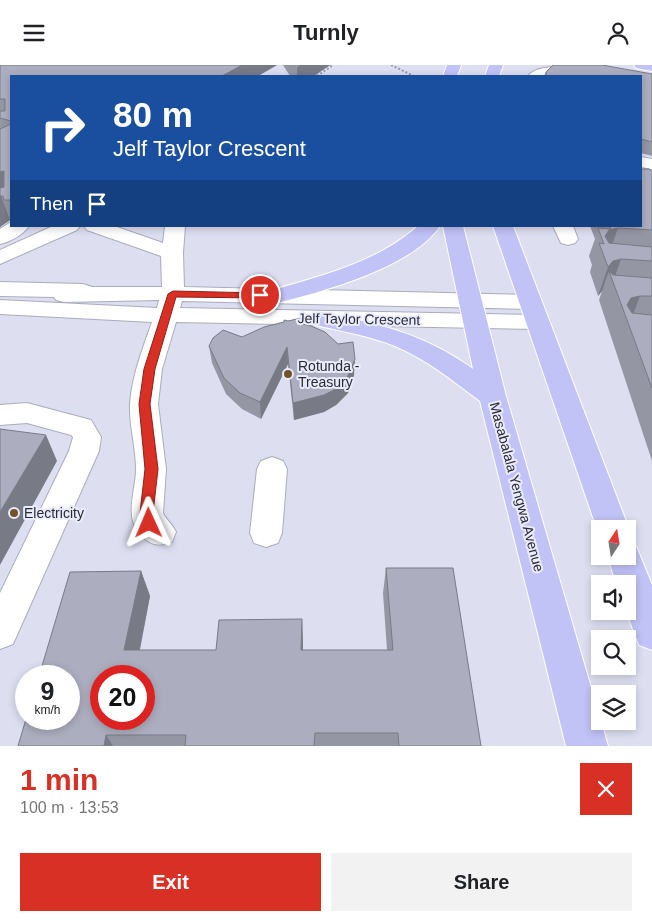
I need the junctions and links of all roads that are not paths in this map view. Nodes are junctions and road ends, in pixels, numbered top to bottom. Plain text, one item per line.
1 (641, 65) edge
2 (652, 67) edge
3 (537, 75) edge
4 (624, 75) edge
5 (17, 227) edge
6 (68, 227) edge
7 (97, 227) edge
8 (175, 227) edge
9 (429, 227) edge
10 (453, 227) edge
11 (504, 227) edge
12 (0, 238) edge
13 (172, 253) junction
14 (0, 258) edge
15 (0, 289) edge
16 (137, 293) junction
17 (277, 296) junction
18 (0, 298) edge
19 (169, 304) junction
20 (0, 307) edge
21 (473, 311) junction
22 (534, 312) junction
23 (116, 314) junction
24 (320, 319) junction
25 (0, 324) edge
26 (492, 396) junction
27 (0, 415) edge
28 (272, 469) dead end
29 (611, 520) edge
30 (160, 532) dead end
31 (266, 533) dead end
32 (627, 565) edge
33 (0, 632) edge
34 (652, 633) edge
35 (587, 746) edge

1 - 2 main road
3 - 4 lane
5 - 12 lane
6 - 14 lane
7 - 13 lane
8 - 13 lane
9 - 17 main road
10 - 21 main road, Masabalala Yengwa Avenue
11 - 22 main road
13 - 19 lane
15 - 16 lane
16 - 18 lane, Jelf Taylor Crescent
16 - 19 lane, Jelf Taylor Crescent
17 - 19 lane, Jelf Taylor Crescent
17 - 21 lane, Jelf Taylor Crescent
19 - 23 lane, Jelf Taylor Crescent
19 - 24 lane, Jelf Taylor Crescent
19 - 30 lane
20 - 23 lane, Jelf Taylor Crescent
21 - 22 lane, Jelf Taylor Crescent
21 - 24 lane, Jelf Taylor Crescent
21 - 26 main road, Masabalala Yengwa Avenue
22 - 29 main road
23 - 25 lane
24 - 26 main road
26 - 35 main road, Masabalala Yengwa Avenue
27 - 33 lane
28 - 31 lane
32 - 34 main road

